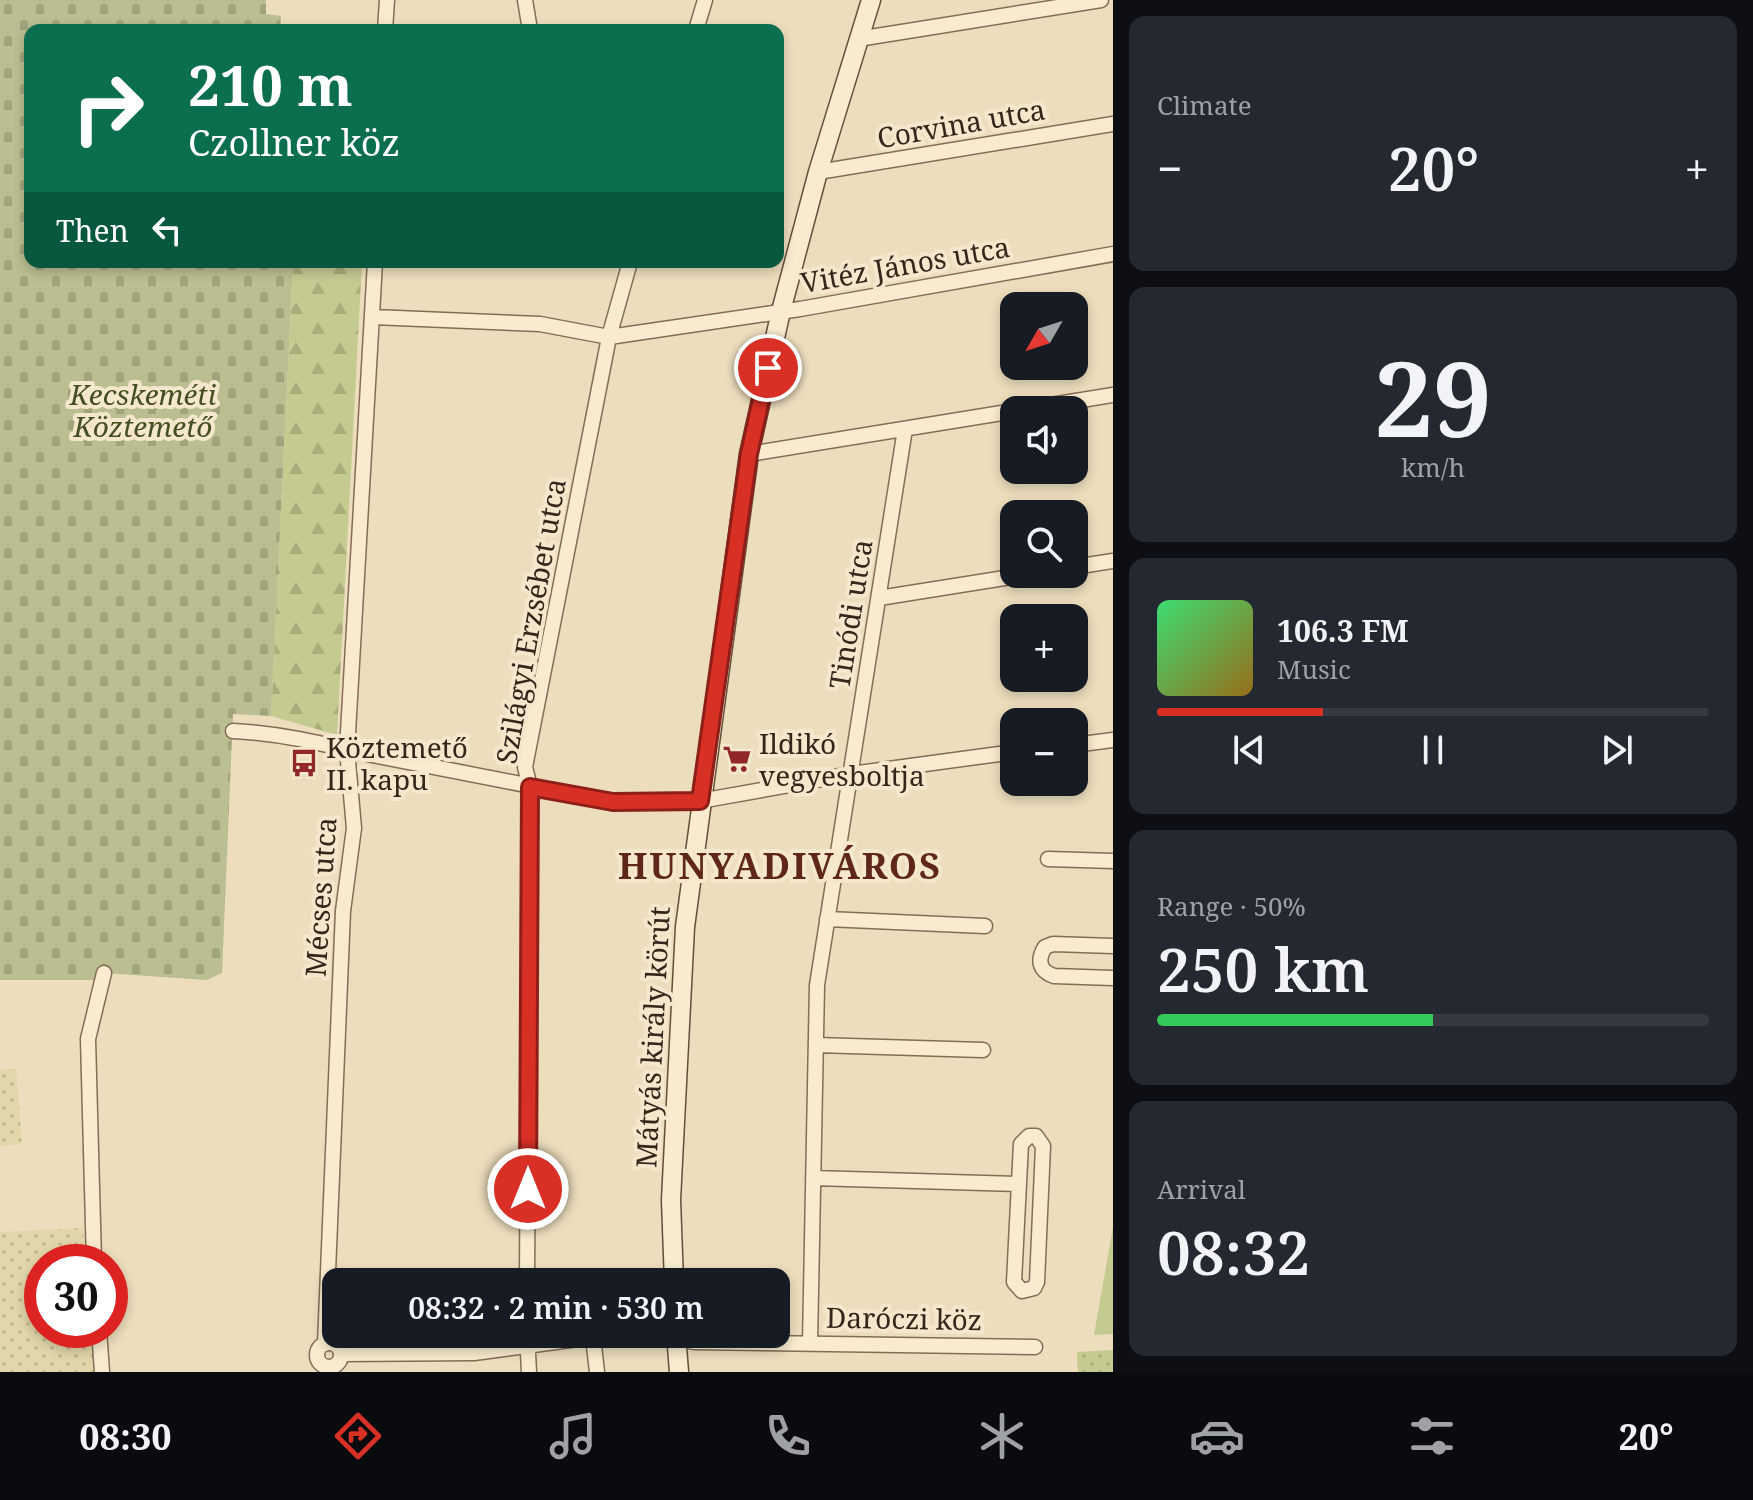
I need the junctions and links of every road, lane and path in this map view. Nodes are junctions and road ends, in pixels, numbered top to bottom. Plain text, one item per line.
1 (387, 0) edge
2 (525, 0) edge
3 (705, 0) edge
4 (871, 0) edge
5 (1101, 0) edge
6 (385, 24) edge
7 (529, 24) edge
8 (698, 24) edge
9 (858, 39) junction
10 (1113, 124) edge
11 (818, 172) junction
12 (1113, 254) edge
13 (375, 268) edge
14 (628, 268) edge
15 (781, 311) junction
16 (373, 317) junction
17 (609, 337) junction
18 (1113, 395) edge
19 (1088, 399) edge
20 (1000, 413) edge
21 (905, 429) junction
22 (749, 454) junction
23 (1113, 561) edge
24 (1088, 565) edge
25 (1000, 579) edge
26 (879, 598) junction
27 (233, 731) dead end
28 (1113, 740) edge
29 (1088, 743) edge
30 (347, 750) junction
31 (1000, 757) edge
32 (851, 774) junction
33 (530, 787) junction
34 (700, 801) junction
35 (1048, 859) dead end
36 (1113, 861) edge
37 (827, 919) junction
38 (985, 926) dead end
39 (1113, 946) edge
40 (104, 973) dead end
41 (1113, 978) edge
42 (816, 1045) junction
43 (983, 1050) dead end
44 (813, 1178) junction
45 (1019, 1184) junction
46 (94, 1244) edge
47 (527, 1268) edge
48 (673, 1268) edge
49 (790, 1343) edge
50 (810, 1343) junction
51 (1035, 1347) dead end
52 (100, 1348) edge
53 (493, 1348) edge
54 (528, 1348) edge
55 (594, 1348) edge
56 (677, 1348) edge
57 (342, 1354) joint
58 (102, 1372) edge
59 (529, 1372) edge
60 (597, 1372) edge
61 (679, 1372) edge

1 - 6 street
2 - 7 street
3 - 8 street
4 - 9 street, Mátyás király körút
5 - 9 street
9 - 11 street, Mátyás király körút
10 - 11 street, Corvina utca
11 - 15 street, Mátyás király körút
12 - 15 street, Vitéz János utca
13 - 16 street, Mécses utca
14 - 17 street, Szilágyi Erzsébet utca
15 - 17 street, Vitéz János utca
15 - 22 street, Mátyás király körút
16 - 17 street, Vitéz János utca
16 - 30 street, Mécses utca
17 - 33 street, Szilágyi Erzsébet utca
18 - 19 street
20 - 21 street
21 - 22 street
21 - 26 street, Tinódi utca
22 - 34 street, Mátyás király körút
23 - 24 street
25 - 26 street
26 - 32 street, Tinódi utca
27 - 30 street
28 - 29 street
30 - 33 street
30 - 57 street, Mécses utca
31 - 32 street
32 - 34 street
32 - 37 street, Tinódi utca
33 - 34 street
33 - 47 street, Szilágyi Erzsébet utca
34 - 48 street, Mátyás király körút
35 - 36 street
37 - 38 street
37 - 42 street, Tinódi utca
39 - 41 street
40 - 46 street
42 - 43 street
42 - 44 street, Tinódi utca
44 - 45 street
44 - 50 street, Tinódi utca
45 - 45 street, Daróczi köz
49 - 50 street, Daróczi köz
50 - 51 street, Daróczi köz
52 - 58 street
53 - 57 street, Daróczi köz
54 - 59 street
55 - 60 street
56 - 61 street

